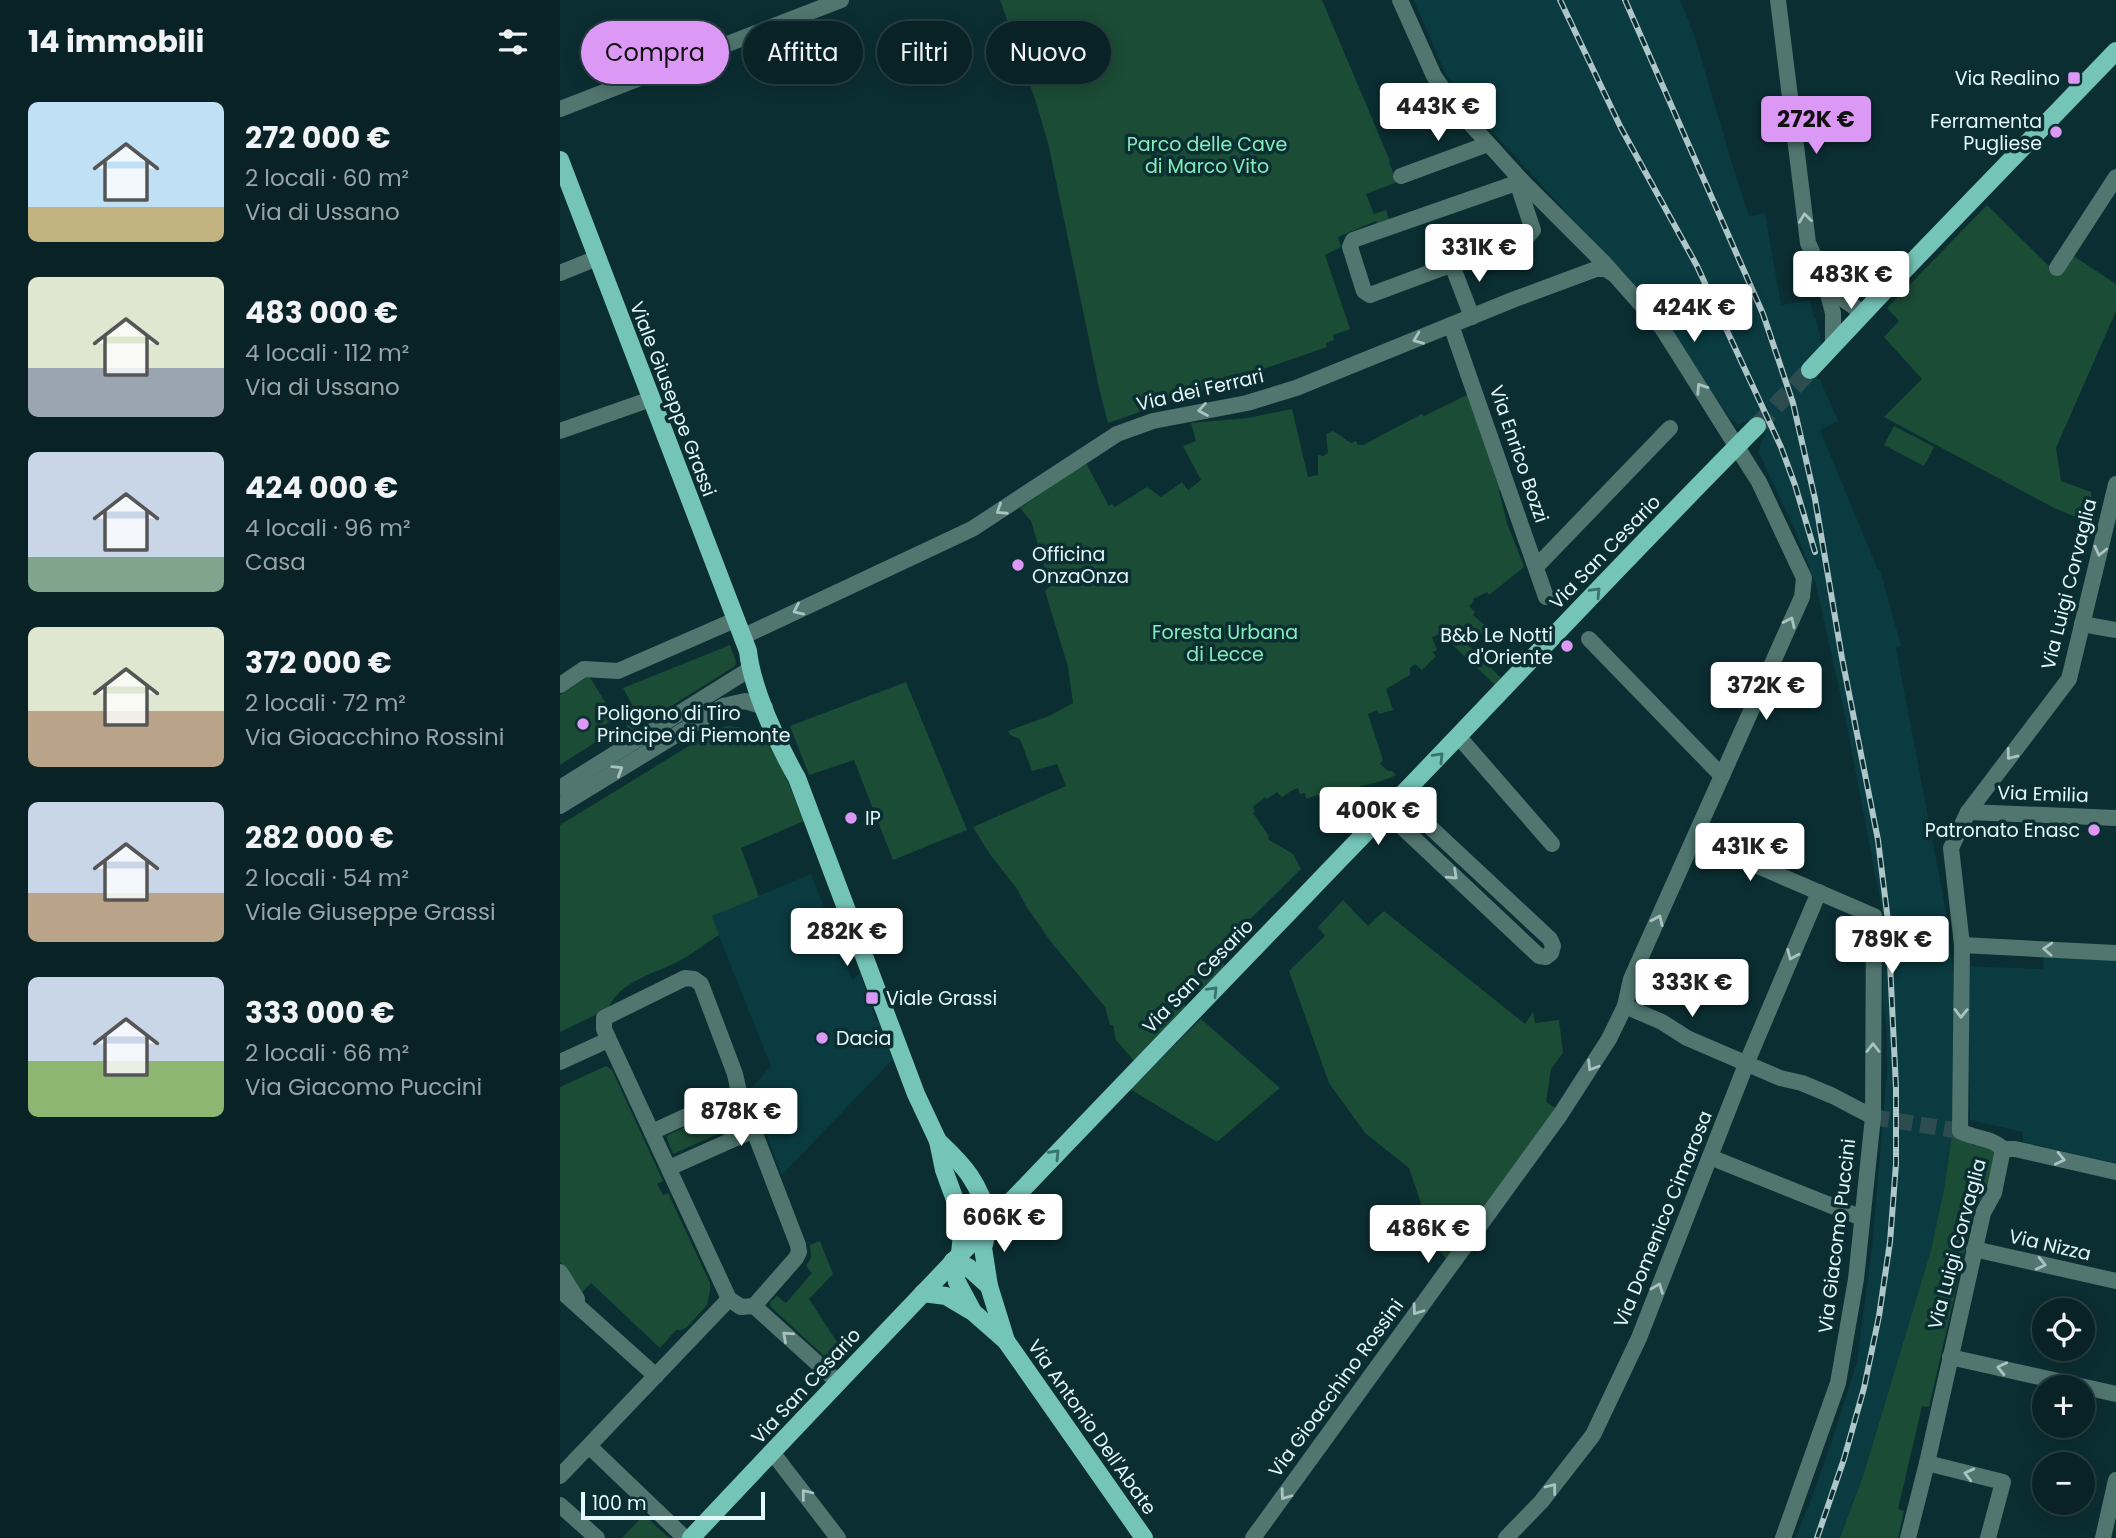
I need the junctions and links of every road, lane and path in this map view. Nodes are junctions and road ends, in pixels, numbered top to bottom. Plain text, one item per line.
1 (841, 0) edge
2 (1400, 0) edge
3 (1778, 0) edge
4 (2116, 51) edge
5 (560, 109) edge
6 (1488, 144) junction
7 (560, 160) edge
8 (1401, 176) dead end
9 (2116, 177) edge
10 (1522, 181) junction
11 (597, 258) junction
12 (1452, 265) junction
13 (2057, 268) dead end
14 (560, 273) edge
15 (1613, 273) junction
16 (1825, 280) junction
17 (1864, 312) junction
18 (1472, 317) junction
19 (1451, 325) junction
20 (1833, 346) junction
21 (1810, 370) tunnel mouth
22 (651, 399) junction
23 (1756, 426) tunnel mouth
24 (1670, 428) dead end
25 (560, 431) edge
26 (1737, 446) junction
27 (2116, 484) edge
28 (1536, 567) junction
29 (1546, 597) dead end
30 (735, 620) junction
31 (2082, 624) junction
32 (2116, 631) edge
33 (1590, 639) dead end
34 (747, 652) junction
35 (560, 685) edge
36 (765, 707) junction
37 (1458, 736) junction
38 (1722, 776) junction
39 (797, 778) junction
40 (560, 788) edge
41 (1399, 798) junction
42 (560, 806) edge
43 (1385, 812) junction
44 (1968, 812) junction
45 (2116, 818) edge
46 (1695, 839) junction
47 (1552, 844) dead end
48 (1819, 892) junction
49 (1962, 945) junction
50 (2116, 953) edge
51 (1625, 1006) junction
52 (608, 1040) junction
53 (560, 1062) edge
54 (1747, 1062) junction
55 (739, 1092) junction
56 (1872, 1117) junction
57 (754, 1130) junction
58 (652, 1132) junction
59 (938, 1141) junction
60 (2003, 1149) junction
61 (1710, 1157) junction
62 (669, 1168) junction
63 (2116, 1172) edge
64 (959, 1211) junction
65 (1862, 1217) junction
66 (990, 1221) junction
67 (1974, 1249) junction
68 (957, 1257) junction
69 (560, 1272) edge
70 (2116, 1281) edge
71 (989, 1286) junction
72 (560, 1290) edge
73 (923, 1293) junction
74 (729, 1299) junction
75 (754, 1306) junction
76 (584, 1310) junction
77 (973, 1312) junction
78 (1006, 1341) junction
79 (1950, 1357) junction
80 (656, 1376) junction
81 (838, 1382) junction
82 (2116, 1394) edge
83 (589, 1446) junction
84 (772, 1452) junction
85 (1927, 1463) junction
86 (560, 1476) edge
87 (2116, 1480) edge
88 (560, 1505) edge
89 (597, 1538) edge
90 (685, 1538) edge
91 (691, 1538) edge
92 (838, 1538) edge
93 (1144, 1538) edge
94 (1253, 1538) edge
95 (1506, 1538) edge
96 (1783, 1538) edge
97 (1908, 1538) edge
98 (1988, 1538) edge
99 (2103, 1538) edge

1 - 5 street
2 - 6 street, Via Gioacchino Rossini
16 -> 3 street
4 - 17 main road
6 - 8 street
6 - 10 street, Via Gioacchino Rossini
7 - 11 main road, Viale Giuseppe Grassi
9 - 13 street
10 - 12 street
10 - 12 street
10 - 15 street, Via Gioacchino Rossini
11 - 14 street
11 - 22 main road, Viale Giuseppe Grassi
12 - 18 street
15 - 18 street, Via dei Ferrari
26 -> 15 street, Via Gioacchino Rossini
16 - 17 street
16 - 20 street
17 - 20 main road
18 - 19 street, Via dei Ferrari
19 - 28 street, Via Enrico Bozzi
19 -> 34 street, Via dei Ferrari
20 - 21 main road
22 - 25 street
22 - 30 main road, Viale Giuseppe Grassi
23 - 26 main road, Via San Cesario
24 - 28 street
37 -> 26 main road, Via San Cesario
38 -> 26 street, Via Gioacchino Rossini
27 -> 31 street, Via Luigi Corvaglia
28 - 29 street, Via Enrico Bozzi
30 - 34 main road, Viale Giuseppe Grassi
30 - 35 street
31 - 32 street
31 -> 44 street, Via Luigi Corvaglia
33 - 38 street
34 - 36 main road, Viale Giuseppe Grassi
34 - 39 main road, Viale Giuseppe Grassi
34 - 40 street, Via dei Ferrari
36 - 39 main road, Viale Giuseppe Grassi
42 -> 36 street
41 -> 37 main road, Via San Cesario
37 - 47 street
38 - 46 street, Via Gioacchino Rossini
39 - 59 main road, Viale Giuseppe Grassi
41 - 43 main road, Via San Cesario
43 -> 41 street
66 -> 43 main road, Via San Cesario
44 - 45 street, Via Emilia
44 - 49 street, Via Luigi Corvaglia
46 - 48 street
51 -> 46 street, Via Gioacchino Rossini
48 -> 54 street, Via Domenico Cimarosa
56 -> 48 street
50 -> 49 street
49 -> 60 street, Via Luigi Corvaglia
51 - 54 street, Via Giacomo Puccini
51 -> 94 street, Via Gioacchino Rossini
52 - 53 street
52 - 55 street
52 - 58 street
54 - 56 street, Via Giacomo Puccini
54 - 61 street, Via Domenico Cimarosa
55 - 57 street
55 - 58 street
56 - 65 street, Via Giacomo Puccini
57 - 62 street
57 - 75 street
58 - 62 street
59 - 64 main road, Viale Giuseppe Grassi
59 - 66 main road, Viale Giuseppe Grassi
60 -> 63 street
60 - 67 street, Via Luigi Corvaglia
61 - 65 street
95 -> 61 street, Via Domenico Cimarosa
62 - 74 street
64 - 66 main road
64 - 68 main road, Viale Giuseppe Grassi
65 - 96 street, Via Giacomo Puccini
66 - 68 main road, Via San Cesario
66 - 71 main road, Via Antonio Dell'Abate
67 -> 70 street, Via Nizza
67 - 79 street, Via Luigi Corvaglia
68 - 71 main road
68 - 73 main road, Via San Cesario
68 - 77 main road, Via Antonio Dell'Abate
69 - 76 street
71 - 78 main road, Via Antonio Dell'Abate
72 - 76 street
73 - 77 main road, Via Antonio Dell'Abate
73 - 81 main road, Via San Cesario
74 - 75 street
74 - 80 street
81 -> 75 street
76 - 80 street
77 - 78 main road, Via Antonio Dell'Abate
78 - 93 main road, Via Antonio Dell'Abate
82 -> 79 street
79 - 85 street, Via Luigi Corvaglia
80 - 83 street
81 - 84 main road, Via San Cesario
83 - 86 street
83 - 90 street
84 - 91 main road, Via San Cesario
92 -> 84 street
85 - 97 street, Via Luigi Corvaglia
98 -> 85 street
87 - 99 street
88 - 89 street

